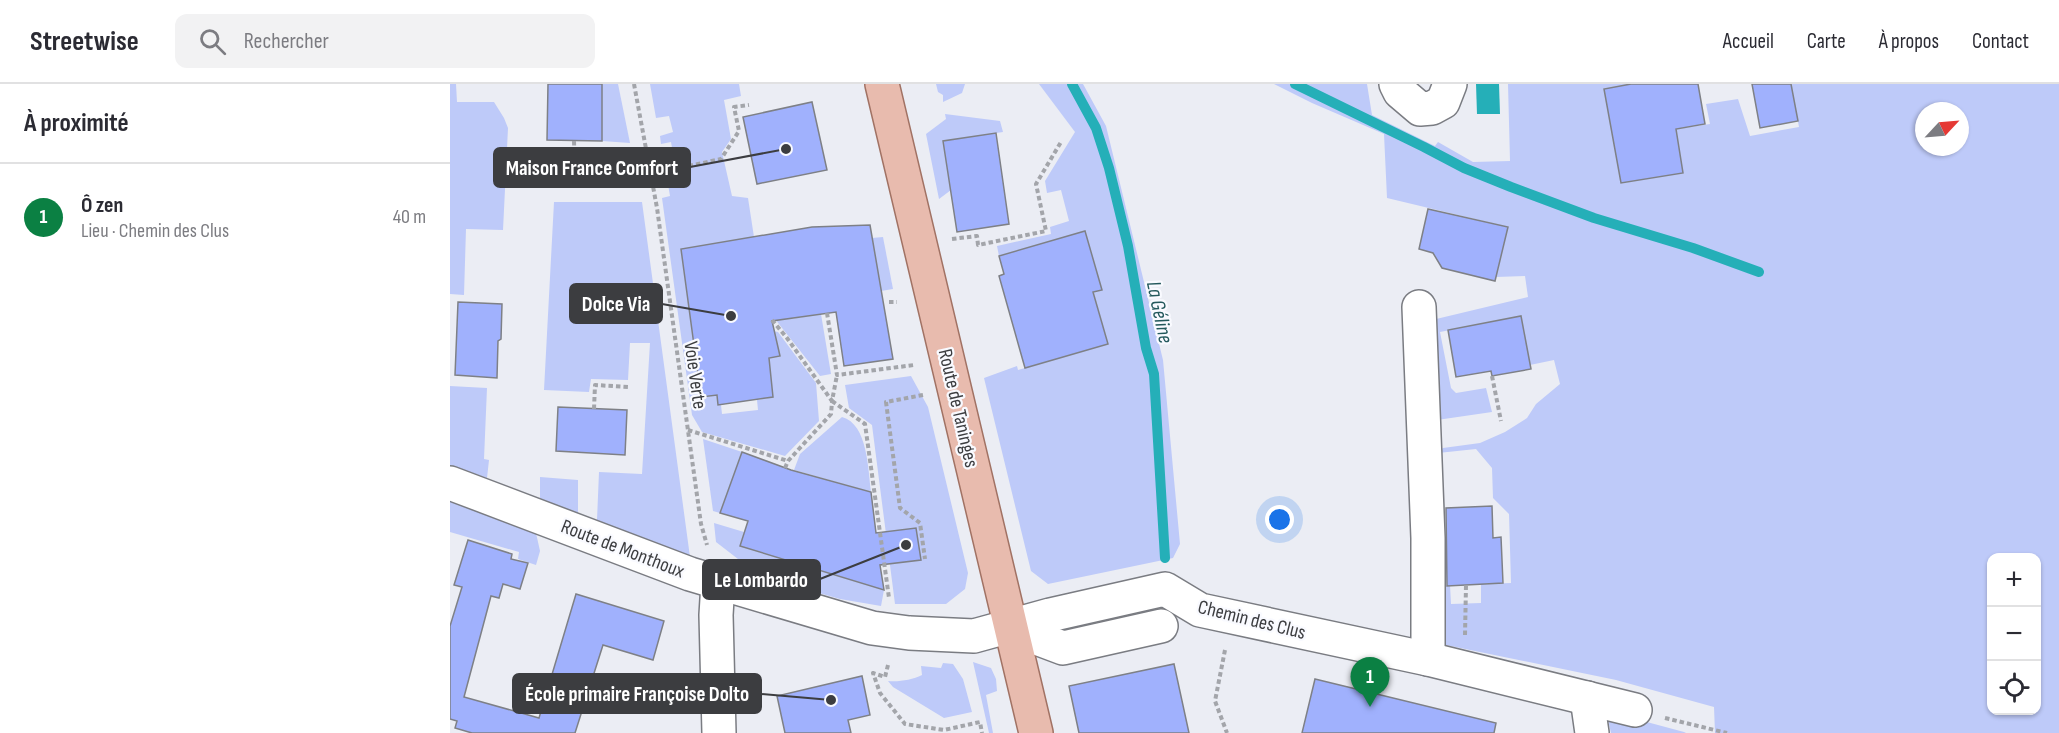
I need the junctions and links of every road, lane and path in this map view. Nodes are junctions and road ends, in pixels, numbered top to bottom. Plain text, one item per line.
1 (634, 84) edge
2 (882, 84) edge
3 (1396, 84) edge
4 (1450, 84) edge
5 (749, 105) dead end
6 (574, 141) dead end
7 (1061, 142) dead end
8 (575, 171) dead end
9 (652, 174) junction
10 (949, 240) dead end
11 (889, 302) dead end
12 (897, 302) dead end
13 (1419, 307) dead end
14 (827, 313) dead end
15 (772, 320) dead end
16 (918, 364) dead end
17 (837, 375) junction
18 (1492, 376) dead end
19 (628, 387) dead end
20 (930, 393) dead end
21 (832, 401) junction
22 (594, 409) dead end
23 (1501, 421) dead end
24 (688, 430) junction
25 (788, 461) junction
26 (785, 468) dead end
27 (450, 483) edge
28 (925, 559) dead end
29 (714, 568) junction
30 (1466, 585) dead end
31 (1231, 616) junction
32 (1161, 626) dead end
33 (1010, 628) junction
34 (893, 631) junction
35 (1428, 659) junction
36 (1462, 668) junction
37 (885, 677) dead end
38 (1587, 698) junction
39 (1635, 710) joint
40 (719, 733) edge
41 (982, 733) edge
42 (1036, 733) edge
43 (1227, 733) edge
44 (1592, 733) edge
45 (1727, 733) edge

1 - 9 path, Voie Verte
2 - 33 main road, Route de Taninges
3 - 4 street
5 - 9 path
6 - 8 path
7 - 10 path
9 - 24 path, Voie Verte
11 - 12 path
13 - 35 street
14 - 17 path
15 - 21 path
16 - 17 path
17 - 21 path
18 - 23 path
19 - 22 path
20 - 28 path
21 - 25 path
21 - 34 path
24 - 25 path
24 - 29 path, Voie Verte
25 - 26 path
27 - 29 street, Route de Monthoux
29 - 34 street, Route de Monthoux
29 - 40 street
30 - 36 path
31 - 33 street, Chemin des Clus
31 - 35 street, Chemin des Clus
31 - 43 path
32 - 33 street
33 - 34 street, Route de Monthoux
33 - 42 main road, Route de Taninges
35 - 36 street, Chemin des Clus
36 - 38 street, Chemin des Clus
37 - 41 path
38 - 39 street, Chemin des Clus
38 - 44 street
39 - 45 path

